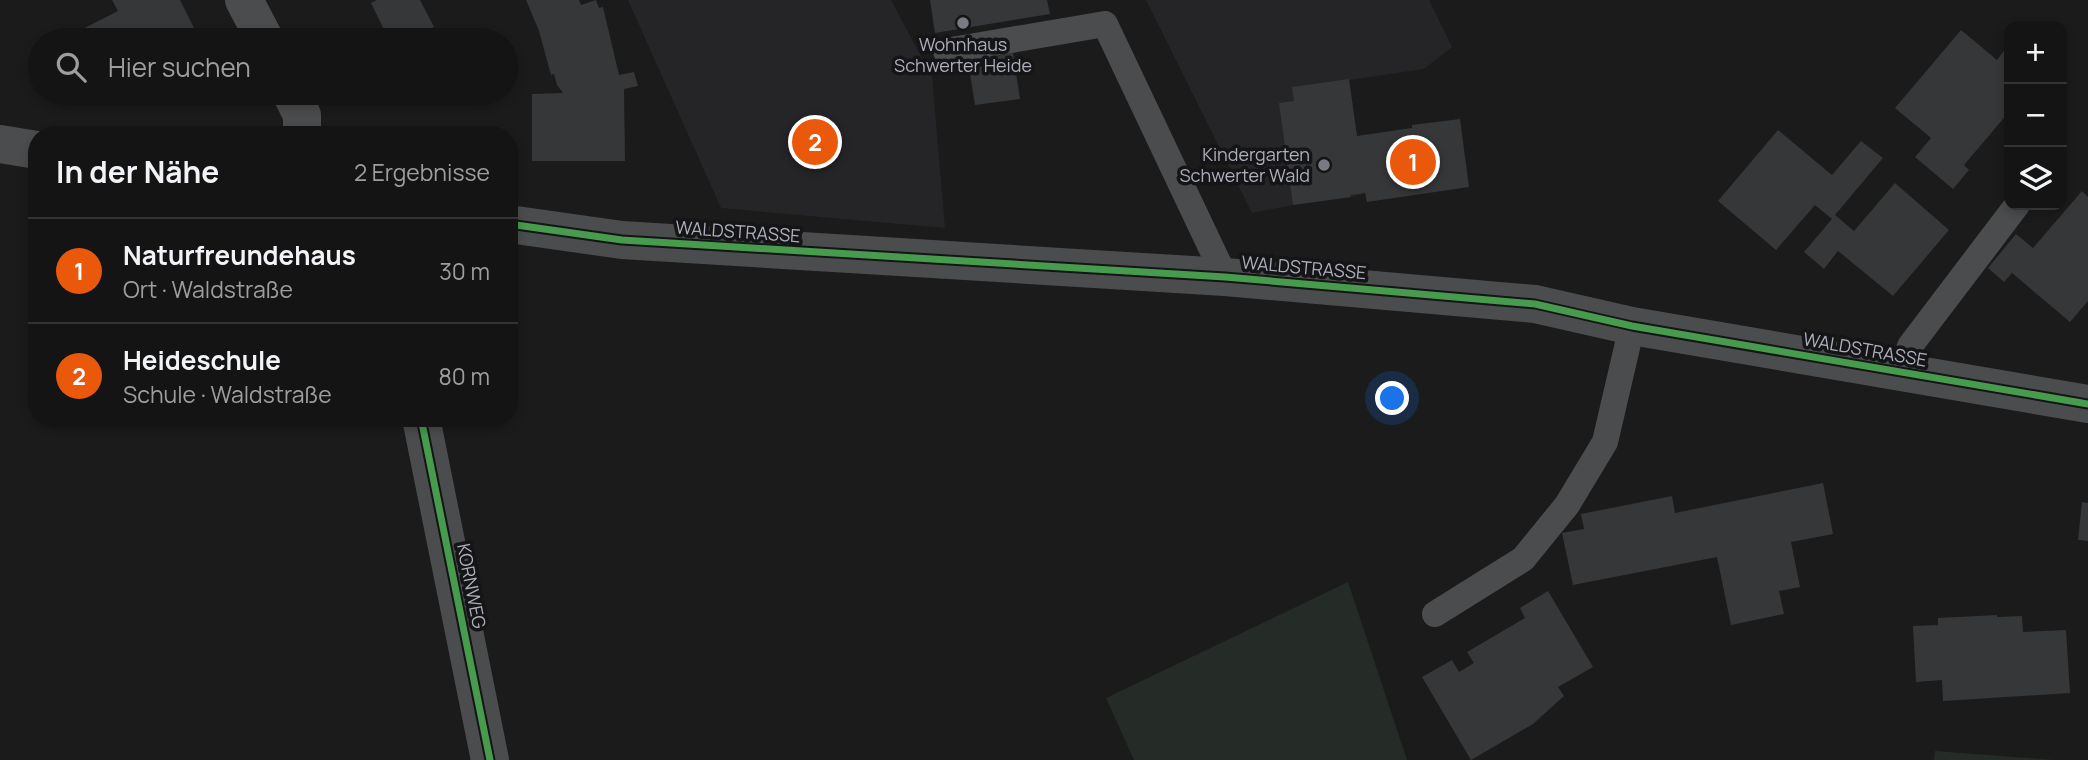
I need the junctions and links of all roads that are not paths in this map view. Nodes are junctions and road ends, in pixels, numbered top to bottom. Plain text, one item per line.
1 (244, 0) edge
2 (259, 28) edge
3 (946, 51) dead end
4 (297, 105) edge
5 (302, 126) edge
6 (0, 144) edge
7 (28, 149) edge
8 (2013, 210) edge
9 (518, 225) edge
10 (1225, 277) junction
11 (1632, 326) junction
12 (1903, 373) junction
13 (2088, 404) edge
14 (423, 427) edge
15 (1434, 614) dead end
16 (490, 760) edge

1 - 2 street
3 - 10 lane
4 - 5 street
6 - 7 street
8 - 12 lane
9 - 10 street, WALDSTRASSE
10 - 11 street, WALDSTRASSE
11 - 12 street, WALDSTRASSE
11 - 15 lane
12 - 13 street, WALDSTRASSE
14 - 16 street, KORNWEG

